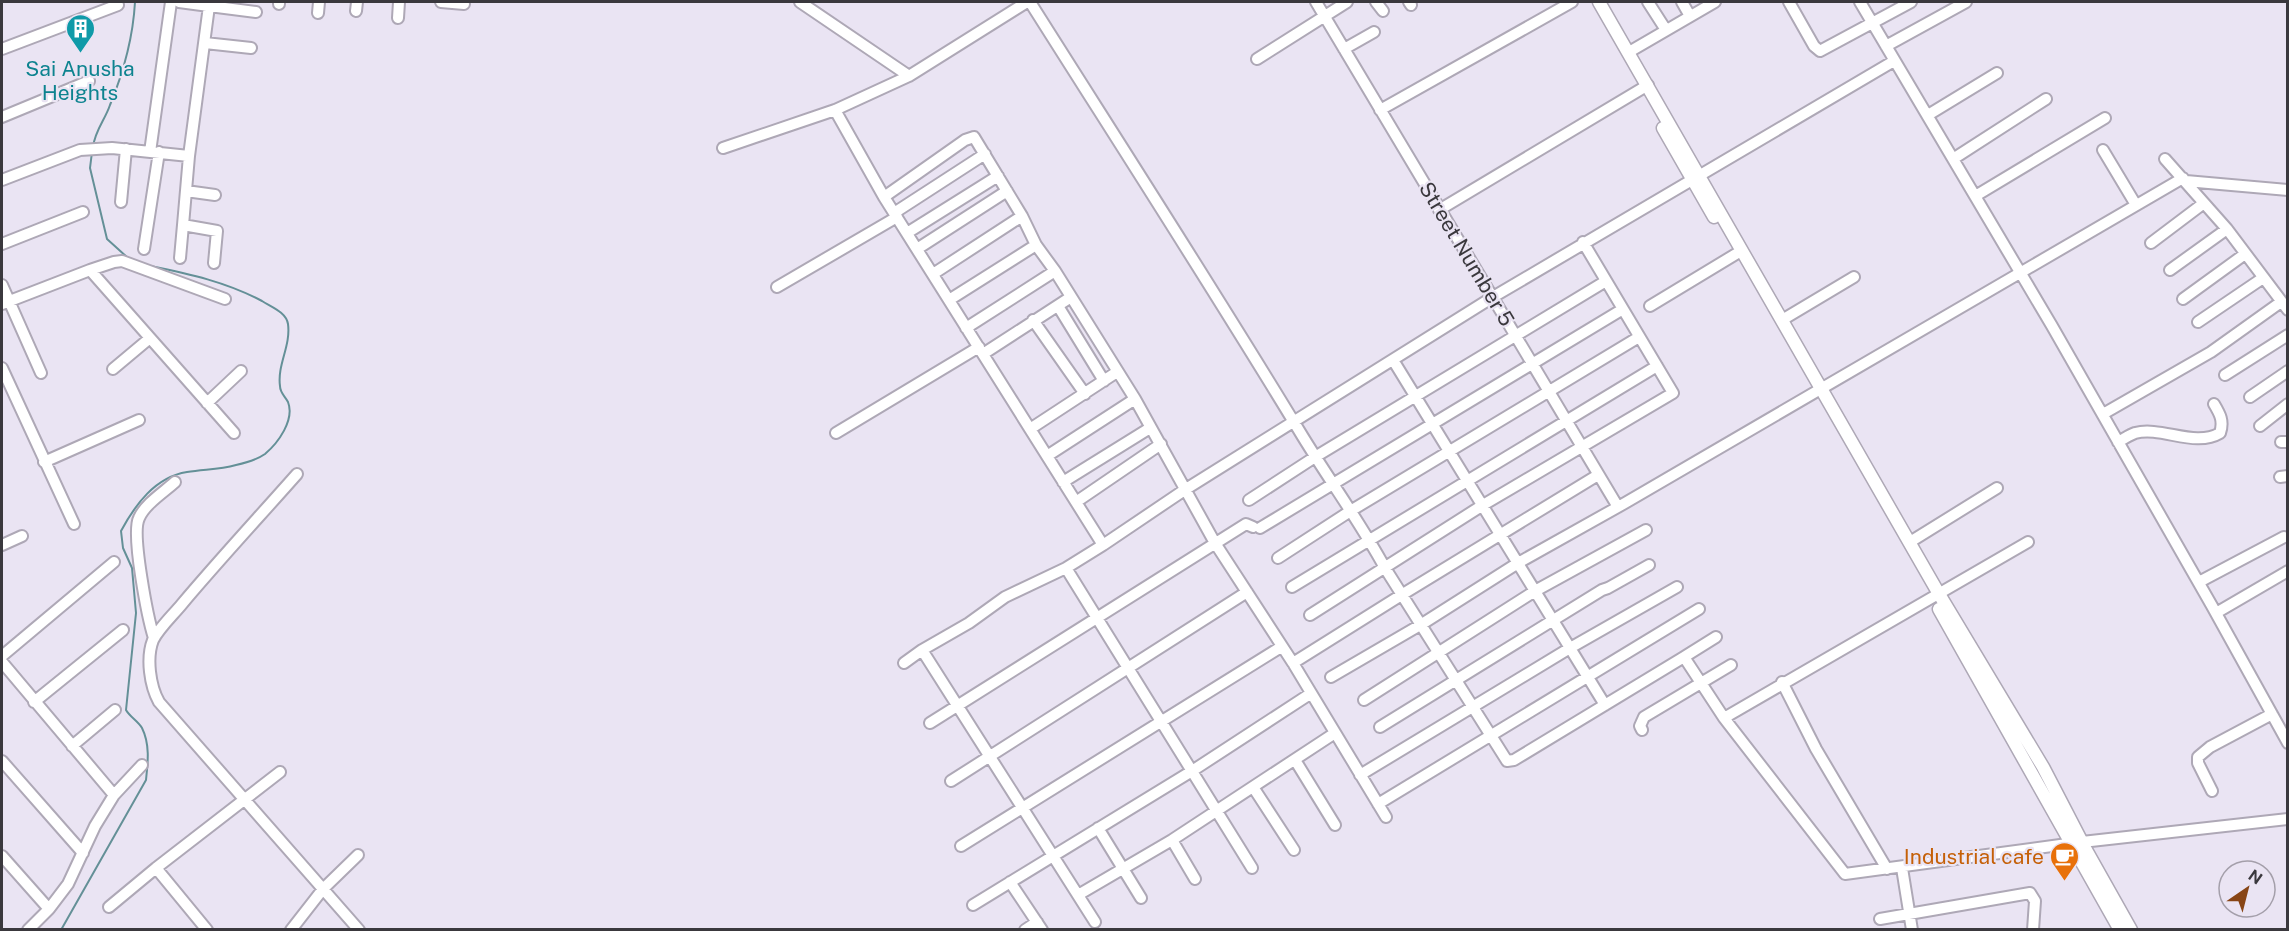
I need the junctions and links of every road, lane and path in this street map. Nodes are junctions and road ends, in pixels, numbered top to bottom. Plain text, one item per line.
1 (171, 2) edge
2 (179, 2) edge
3 (320, 2) edge
4 (399, 2) edge
5 (441, 2) edge
6 (800, 2) edge
7 (1028, 2) edge
8 (1316, 2) edge
9 (1347, 2) edge
10 (1376, 2) edge
11 (1572, 2) edge
12 (1591, 2) edge
13 (1599, 2) edge
14 (1648, 2) edge
15 (1682, 2) edge
16 (1715, 2) edge
17 (1788, 2) edge
18 (1860, 2) edge
19 (1911, 2) edge
20 (1966, 2) edge
21 (464, 4) dead end
22 (118, 6) dead end
23 (209, 6) junction
24 (1383, 11) dead end
25 (256, 12) dead end
26 (318, 13) dead end
27 (1325, 16) junction
28 (1690, 16) junction
29 (398, 18) dead end
30 (1872, 22) junction
31 (1666, 30) junction
32 (1374, 32) dead end
33 (205, 43) junction
34 (1886, 46) junction
35 (251, 48) dead end
36 (2, 49) edge
37 (1344, 49) junction
38 (1629, 52) junction
39 (1257, 59) dead end
40 (1894, 61) junction
41 (1996, 73) dead end
42 (909, 76) junction
43 (89, 81) dead end
44 (1644, 87) junction
45 (2046, 99) dead end
46 (1380, 110) junction
47 (835, 111) junction
48 (1928, 115) junction
49 (2, 117) edge
50 (2105, 118) dead end
51 (723, 148) dead end
52 (126, 149) junction
53 (2103, 150) dead end
54 (155, 152) junction
55 (985, 154) junction
56 (189, 156) junction
57 (1953, 159) junction
58 (2165, 159) dead end
59 (998, 176) junction
60 (1695, 176) junction
61 (2, 180) edge
62 (2185, 180) junction
63 (2288, 190) edge
64 (186, 191) junction
65 (1007, 191) junction
66 (215, 195) dead end
67 (1977, 195) junction
68 (884, 197) junction
69 (121, 202) dead end
70 (2204, 203) junction
71 (2136, 205) junction
72 (1440, 210) junction
73 (83, 212) dead end
74 (896, 215) junction
75 (1022, 216) junction
76 (183, 225) junction
77 (2227, 229) junction
78 (907, 233) junction
79 (1583, 242) junction
80 (2151, 243) dead end
81 (2, 244) edge
82 (1036, 245) junction
83 (144, 249) dead end
84 (917, 249) junction
85 (1736, 254) junction
86 (2245, 254) junction
87 (180, 258) dead end
88 (214, 263) dead end
89 (90, 270) junction
90 (2169, 270) dead end
91 (1055, 271) junction
92 (2020, 273) junction
93 (933, 274) junction
94 (1854, 277) dead end
95 (2263, 278) junction
96 (1606, 281) junction
97 (2, 285) edge
98 (777, 287) dead end
99 (1071, 297) junction
100 (1493, 297) junction
101 (225, 299) dead end
102 (2183, 299) dead end
103 (949, 300) junction
104 (4, 303) edge
105 (1058, 306) junction
106 (1650, 306) dead end
107 (2284, 306) edge
108 (1623, 309) junction
109 (1033, 320) junction
110 (1782, 320) junction
111 (2198, 322) dead end
112 (966, 328) junction
113 (1515, 335) junction
114 (2288, 335) edge
115 (1639, 337) junction
116 (150, 338) junction
117 (981, 351) junction
118 (1393, 360) junction
119 (1531, 364) junction
120 (1657, 366) junction
121 (2, 368) edge
122 (113, 369) dead end
123 (242, 371) dead end
124 (2288, 371) edge
125 (1117, 372) junction
126 (41, 373) dead end
127 (2225, 375) dead end
128 (1104, 381) junction
129 (1818, 389) junction
130 (1549, 391) junction
131 (1085, 394) junction
132 (1416, 396) junction
133 (2250, 397) dead end
134 (1135, 399) junction
135 (207, 402) junction
136 (2214, 404) dead end
137 (2288, 404) edge
138 (2103, 414) junction
139 (139, 420) dead end
140 (1566, 420) junction
141 (1294, 422) junction
142 (1433, 424) junction
143 (2260, 426) dead end
144 (1150, 428) junction
145 (1030, 429) junction
146 (234, 433) dead end
147 (836, 434) dead end
148 (2118, 442) junction
149 (1161, 444) junction
150 (1582, 447) junction
151 (1450, 451) junction
152 (1047, 456) junction
153 (1315, 457) junction
154 (44, 462) junction
155 (297, 474) dead end
156 (1599, 475) junction
157 (1467, 480) junction
158 (176, 482) dead end
159 (1063, 482) junction
160 (1335, 484) junction
161 (1997, 488) dead end
162 (1186, 489) junction
163 (1249, 500) dead end
164 (1076, 502) junction
165 (1483, 505) junction
166 (1618, 507) junction
167 (1352, 510) junction
168 (74, 524) dead end
169 (1646, 530) dead end
170 (1500, 534) junction
171 (22, 536) dead end
172 (2284, 537) dead end
173 (1370, 539) junction
174 (1910, 542) junction
175 (2028, 542) dead end
176 (1215, 543) junction
177 (2, 545) edge
178 (1103, 545) junction
179 (1278, 558) dead end
180 (114, 562) dead end
181 (1518, 563) junction
182 (1649, 565) dead end
183 (1385, 567) junction
184 (1066, 568) junction
185 (2288, 571) edge
186 (2199, 582) junction
187 (1292, 587) dead end
188 (1677, 587) dead end
189 (1535, 591) junction
190 (1247, 592) junction
191 (1403, 594) junction
192 (1936, 596) junction
193 (1699, 609) dead end
194 (2216, 613) junction
195 (1310, 615) dead end
196 (1097, 618) junction
197 (1553, 621) junction
198 (1422, 624) junction
199 (123, 630) dead end
200 (1716, 637) dead end
201 (154, 638) junction
202 (1281, 647) junction
203 (1570, 648) junction
204 (922, 650) junction
205 (1439, 652) junction
206 (2, 656) edge
207 (1684, 657) junction
208 (2, 662) edge
209 (904, 663) dead end
210 (1293, 663) junction
211 (1731, 665) dead end
212 (1129, 669) junction
213 (1331, 677) dead end
214 (1588, 677) junction
215 (1455, 680) junction
216 (1782, 682) junction
217 (1701, 683) junction
218 (1310, 694) junction
219 (1364, 700) dead end
220 (34, 702) junction
221 (1605, 705) junction
222 (956, 706) junction
223 (1473, 707) junction
224 (115, 710) dead end
225 (2272, 714) junction
226 (1724, 718) junction
227 (1161, 722) junction
228 (930, 723) dead end
229 (1380, 727) dead end
230 (1642, 730) dead end
231 (1335, 732) junction
232 (1491, 737) junction
233 (2288, 743) edge
234 (72, 746) junction
235 (989, 756) junction
236 (1295, 760) junction
237 (2, 761) edge
238 (142, 765) dead end
239 (1192, 771) junction
240 (280, 772) dead end
241 (1360, 775) junction
242 (951, 781) dead end
243 (1253, 787) junction
244 (2212, 791) dead end
245 (114, 795) junction
246 (245, 801) junction
247 (1378, 804) junction
248 (1023, 807) junction
249 (1216, 810) junction
250 (1386, 817) dead end
251 (2288, 819) edge
252 (1335, 825) dead end
253 (1098, 828) junction
254 (1172, 840) junction
255 (2077, 843) junction
256 (960, 846) dead end
257 (1294, 850) dead end
258 (83, 853) junction
259 (358, 855) dead end
260 (1053, 855) junction
261 (2, 856) edge
262 (156, 868) junction
263 (1252, 868) dead end
264 (1902, 868) junction
265 (1123, 869) junction
266 (1887, 869) junction
267 (1196, 879) dead end
268 (1010, 882) junction
269 (323, 889) junction
270 (1078, 896) junction
271 (1141, 898) dead end
272 (973, 904) dead end
273 (109, 907) dead end
274 (49, 909) junction
275 (1909, 915) junction
276 (1880, 919) dead end
277 (1095, 922) dead end
278 (1039, 926) edge
279 (28, 930) edge
280 (207, 930) edge
281 (291, 930) edge
282 (359, 930) edge
283 (1024, 930) edge
284 (1912, 930) edge
285 (2033, 930) edge
286 (2120, 930) edge
287 (2131, 930) edge

1 - 54 street
2 - 23 street
3 - 26 street
4 - 29 street
5 - 21 street
6 - 42 street
7 - 42 street
7 - 141 street
8 - 27 street, Street Number 5
9 - 27 street
10 - 24 street
11 - 46 street
12 - 44 street
13 - 38 street
14 - 31 street
15 - 28 street
16 - 28 street
17 - 30 street
18 - 30 street
19 - 30 street
20 - 34 street
22 - 36 street
23 - 25 street
23 - 33 street
27 - 37 street, Street Number 5
27 - 39 street
28 - 31 street
30 - 34 street
31 - 38 street
32 - 37 street
33 - 35 street
33 - 56 street
34 - 40 street
37 - 46 street, Street Number 5
38 - 44 street
40 - 48 street
40 - 60 street
41 - 48 street
42 - 47 street
43 - 49 street
44 - 60 street
44 - 72 street
45 - 57 street
46 - 72 street, Street Number 5
47 - 51 street
47 - 68 street
48 - 57 street
50 - 67 street
52 - 54 street
52 - 61 street
52 - 69 street
53 - 71 street
54 - 56 street
54 - 83 street
55 - 59 street
55 - 68 street
55 - 74 street
56 - 64 street
57 - 67 street
58 - 62 street
59 - 65 street
59 - 78 street
60 - 79 street
60 - 85 street
60 - 110 street
62 - 63 street
62 - 70 street
62 - 71 street
64 - 66 street
64 - 76 street
65 - 75 street
65 - 84 street
67 - 92 street
68 - 74 street
70 - 77 street
70 - 80 street
71 - 92 street
72 - 100 street, Street Number 5
73 - 81 street
74 - 78 street
74 - 98 street
75 - 82 street
75 - 93 street
76 - 87 street
76 - 88 street
77 - 86 street
77 - 90 street
78 - 84 street
79 - 96 street
79 - 100 street
82 - 91 street
82 - 103 street
84 - 93 street
85 - 106 street
85 - 129 street
86 - 95 street
86 - 102 street
89 - 101 street
89 - 104 street
89 - 116 street
91 - 99 street
91 - 112 street
92 - 129 street
92 - 138 street
93 - 103 street
94 - 110 street
95 - 107 street
95 - 111 street
96 - 108 street
96 - 113 street
97 - 104 street
99 - 105 street
99 - 125 street
100 - 113 street, Street Number 5
100 - 118 street
103 - 112 street
104 - 126 street
105 - 109 street
105 - 128 street
107 - 138 street
108 - 115 street
108 - 119 street
109 - 117 street
109 - 131 street
110 - 129 street
112 - 117 street
113 - 119 street, Street Number 5
113 - 132 street
114 - 127 street
115 - 120 street
115 - 130 street
116 - 122 street
116 - 135 street
117 - 145 street
117 - 147 street
118 - 132 street
118 - 141 street
119 - 130 street, Street Number 5
119 - 142 street
120 - 140 street
120 - 150 street
121 - 154 street
123 - 135 street
124 - 133 street
125 - 128 street
125 - 134 street
128 - 131 street
129 - 166 street
129 - 174 street
129 - 192 street
130 - 140 street, Street Number 5
130 - 151 street
131 - 145 street
132 - 142 street
132 - 153 street
134 - 144 street
134 - 152 street
135 - 146 street
136 - 148 street
137 - 143 street
138 - 148 street
139 - 154 street
140 - 150 street, Street Number 5
140 - 157 street
141 - 153 street
141 - 162 street
142 - 151 street
142 - 160 street
144 - 149 street
144 - 159 street
145 - 152 street
148 - 186 street
149 - 162 street
149 - 164 street
150 - 156 street, Street Number 5
150 - 165 street
151 - 157 street
151 - 167 street
152 - 159 street
153 - 160 street
153 - 163 street
154 - 168 street
155 - 201 street
156 - 166 street, Street Number 5
156 - 170 street
157 - 165 street
157 - 173 street
158 - 201 street
159 - 164 street
160 - 167 street
160 - 176 street
161 - 174 street
162 - 176 street
162 - 178 street
164 - 178 street
165 - 170 street
165 - 183 street
166 - 181 street
167 - 173 street
167 - 179 street
169 - 189 street
170 - 181 street
170 - 191 street
171 - 177 street
172 - 186 street
173 - 183 street
173 - 187 street
174 - 192 street
175 - 192 street
176 - 190 street
176 - 196 street
178 - 184 street
180 - 206 street
181 - 189 street
181 - 198 street
182 - 197 street
183 - 191 street
183 - 195 street
184 - 196 street
184 - 204 street
185 - 194 street
186 - 194 street
188 - 203 street
189 - 197 street
189 - 205 street
190 - 202 street
190 - 212 street
191 - 198 street
191 - 210 street
192 - 216 street
192 - 255 street
193 - 214 street
194 - 225 street
196 - 212 street
196 - 222 street
197 - 203 street
197 - 215 street
198 - 205 street
198 - 213 street
199 - 220 street
200 - 207 street
201 - 246 street
202 - 210 street
202 - 227 street
203 - 214 street
203 - 223 street
204 - 209 street
204 - 222 street
205 - 215 street
205 - 219 street
207 - 217 street
207 - 221 street
208 - 220 street
210 - 218 street
211 - 217 street
212 - 227 street
212 - 235 street
214 - 221 street
214 - 232 street
215 - 223 street
215 - 229 street
216 - 226 street
216 - 266 street
217 - 226 street
217 - 230 street
218 - 231 street
218 - 239 street
220 - 234 street
221 - 232 street
222 - 228 street
222 - 235 street
223 - 232 street
223 - 241 street
224 - 234 street
225 - 233 street
225 - 244 street
226 - 266 street
227 - 239 street
227 - 248 street
231 - 236 street
231 - 241 street
232 - 247 street
234 - 245 street
235 - 242 street
235 - 248 street
236 - 243 street
236 - 252 street
237 - 258 street
238 - 245 street
239 - 249 street
239 - 253 street
240 - 246 street
241 - 247 street
243 - 249 street
243 - 257 street
245 - 258 street
246 - 262 street
246 - 269 street
247 - 250 street
248 - 256 street
248 - 260 street
249 - 254 street
249 - 263 street
251 - 255 street
253 - 260 street
253 - 265 street
254 - 265 street
254 - 267 street
255 - 264 street
255 - 286 street
255 - 287 street
258 - 274 street
259 - 269 street
260 - 268 street
260 - 270 street
261 - 274 street
262 - 273 street
262 - 280 street
264 - 266 street
264 - 275 street
265 - 270 street
265 - 271 street
268 - 272 street
268 - 278 street
269 - 281 street
269 - 282 street
270 - 277 street
274 - 279 street
275 - 276 street
275 - 284 street
275 - 285 street
278 - 283 street

